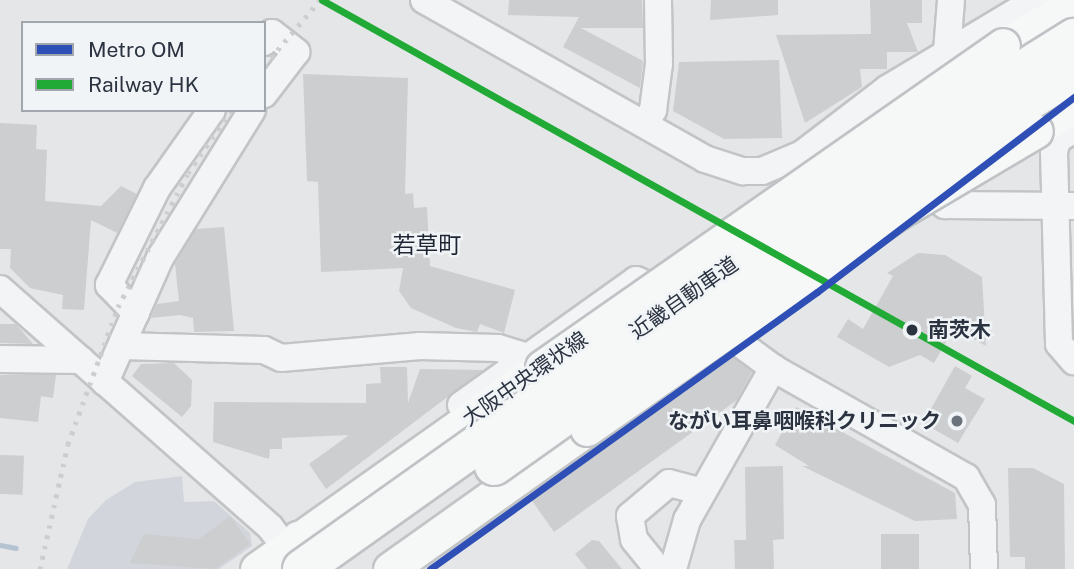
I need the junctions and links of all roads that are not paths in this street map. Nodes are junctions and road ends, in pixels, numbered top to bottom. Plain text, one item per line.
1 (424, 0) edge
2 (658, 0) edge
3 (951, 0) edge
4 (1035, 0) edge
5 (1074, 4) edge
6 (1074, 38) edge
7 (266, 40) edge
8 (947, 51) junction
9 (1074, 72) edge
10 (266, 91) edge
11 (1074, 106) edge
12 (860, 109) junction
13 (211, 112) edge
14 (251, 112) edge
15 (644, 124) junction
16 (1074, 129) edge
17 (1065, 206) edge
18 (0, 289) edge
19 (136, 313) junction
20 (732, 336) junction
21 (122, 346) junction
22 (0, 359) edge
23 (81, 360) junction
24 (1074, 361) edge
25 (534, 362) junction
26 (773, 368) junction
27 (105, 382) junction
28 (702, 492) junction
29 (294, 559) edge
30 (257, 569) edge
31 (348, 569) edge
32 (390, 569) edge
33 (409, 569) edge
34 (658, 569) edge
35 (673, 569) edge
36 (984, 569) edge

1 - 15 street
2 - 15 street
3 - 8 street
4 - 8 street
5 - 25 main road, 大阪中央環状線, bridge
6 - 29 highway, 近畿自動車道, bridge
7 - 10 street
8 - 12 street
9 - 31 highway, 近畿自動車道, bridge
11 - 32 main road, bridge
12 - 15 street
12 - 17 street
13 - 19 street
14 - 19 street
16 - 17 street
17 - 24 street
18 - 23 street
19 - 21 street
20 - 25 street
20 - 26 street
20 - 33 street
21 - 25 street
21 - 27 street
22 - 23 street
23 - 27 street
25 - 29 main road, 大阪中央環状線
26 - 28 street
26 - 36 street
27 - 29 street
28 - 34 street
28 - 35 street
29 - 30 main road, 大阪中央環状線

